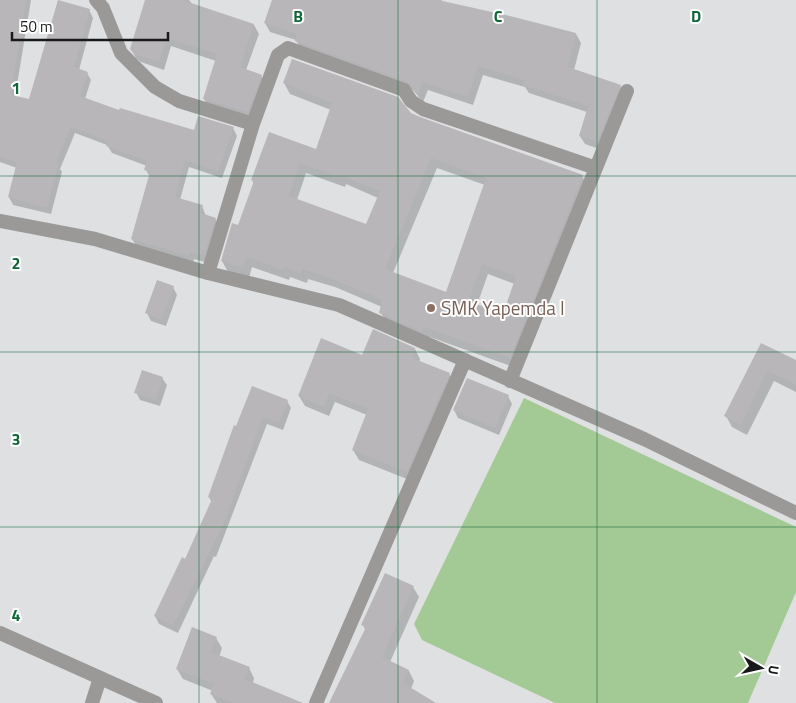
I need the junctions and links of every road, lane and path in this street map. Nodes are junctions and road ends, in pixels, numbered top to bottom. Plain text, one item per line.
1 (96, 0) edge
2 (627, 91) dead end
3 (253, 124) junction
4 (596, 168) junction
5 (0, 221) edge
6 (208, 273) junction
7 (465, 360) junction
8 (510, 381) junction
9 (796, 513) edge
10 (0, 633) edge
11 (100, 678) junction
12 (92, 703) edge
13 (156, 703) edge
14 (316, 703) edge

1 - 3 street
2 - 4 street
3 - 4 street
3 - 6 street
4 - 8 street
5 - 6 street
6 - 7 street
7 - 8 street
7 - 14 street
8 - 9 street
10 - 11 street
11 - 12 street
11 - 13 street

